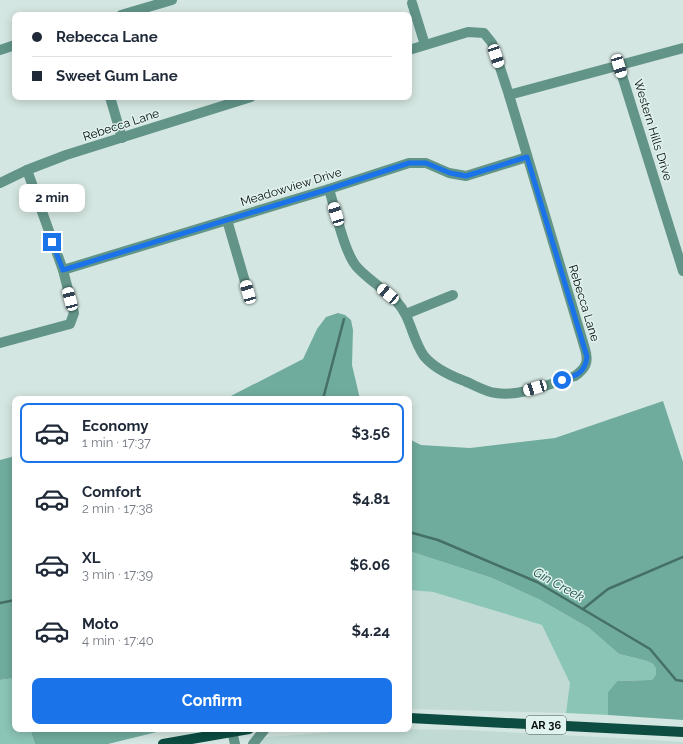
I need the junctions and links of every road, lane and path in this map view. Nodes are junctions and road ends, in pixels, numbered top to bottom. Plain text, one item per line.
1 (172, 0) edge
2 (412, 3) dead end
3 (131, 12) edge
4 (425, 45) junction
5 (12, 46) edge
6 (683, 48) edge
7 (412, 49) edge
8 (0, 50) edge
9 (619, 66) junction
10 (509, 95) junction
11 (111, 100) edge
12 (227, 100) edge
13 (122, 138) junction
14 (527, 157) junction
15 (27, 170) junction
16 (0, 182) edge
17 (329, 189) junction
18 (228, 220) junction
19 (63, 270) junction
20 (683, 271) edge
21 (248, 292) dead end
22 (453, 295) dead end
23 (406, 314) junction
24 (0, 343) edge
25 (412, 718) edge
26 (227, 732) edge
27 (232, 732) edge
28 (262, 732) edge
29 (683, 732) edge
30 (163, 744) edge
31 (235, 744) edge
32 (252, 744) edge

1 - 3 street
2 - 4 street
4 - 7 street, Rebecca Lane
4 - 10 street, Rebecca Lane
5 - 8 street
6 - 9 street
9 - 10 street
9 - 20 street, Western Hills Drive
10 - 14 street, Rebecca Lane
11 - 13 street
12 - 13 street, Rebecca Lane
13 - 15 street, Rebecca Lane
14 - 17 street, Meadowview Drive
14 - 23 street, Rebecca Lane
15 - 16 street, Rebecca Lane
15 - 19 street
17 - 18 street, Meadowview Drive
17 - 23 street, Rebecca Lane
18 - 19 street, Meadowview Drive
18 - 21 street
19 - 24 street
22 - 23 street
25 - 29 main road, AR 36
26 - 30 main road
27 - 31 street
28 - 32 street

